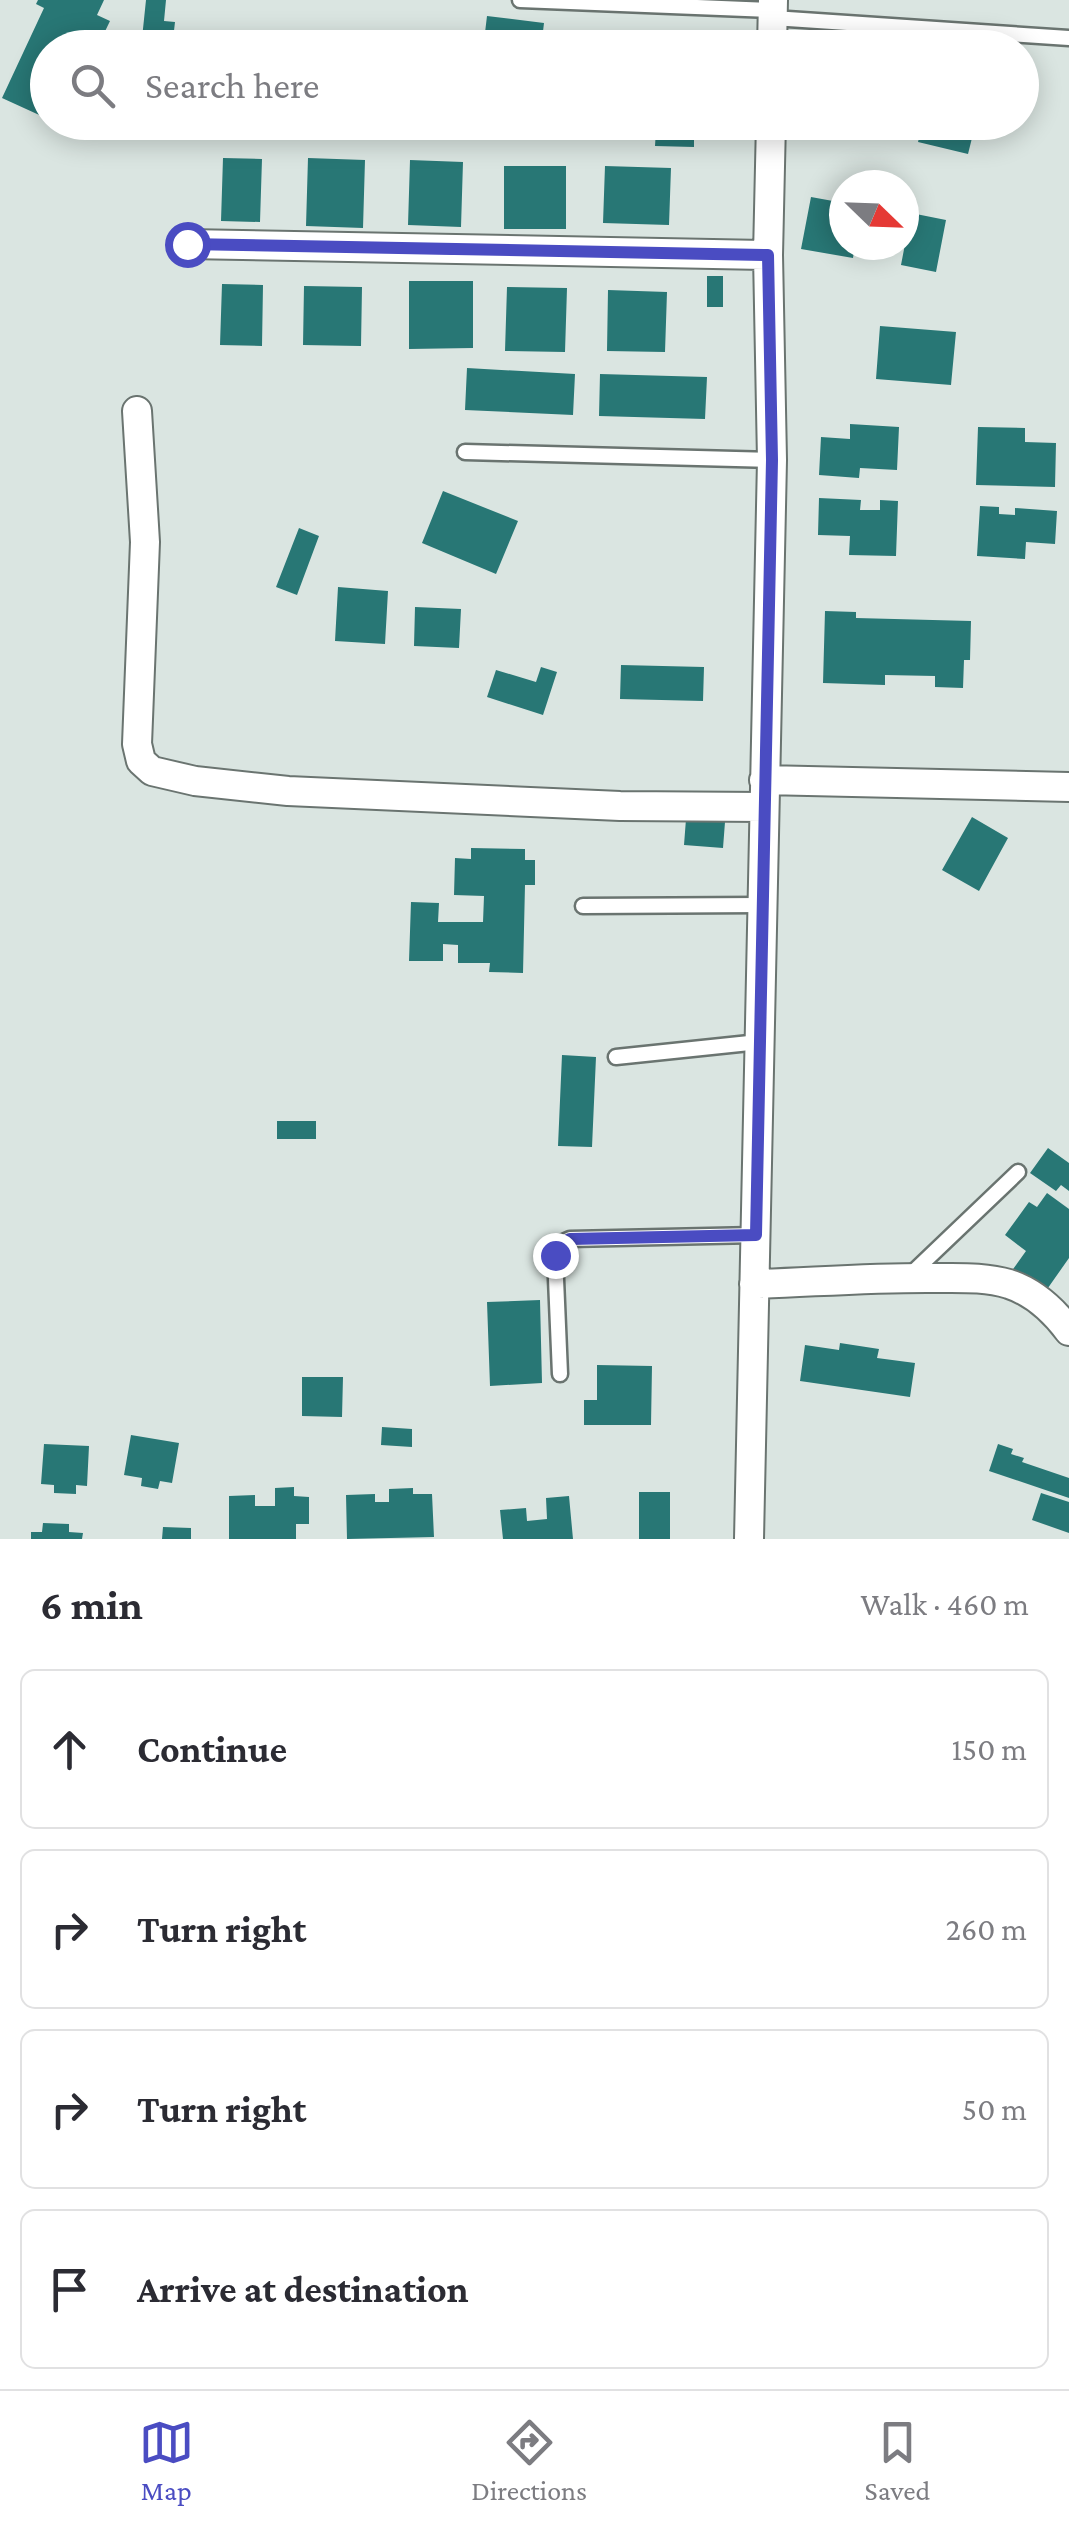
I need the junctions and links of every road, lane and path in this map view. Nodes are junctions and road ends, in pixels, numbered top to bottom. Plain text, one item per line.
1 (520, 0) edge
2 (773, 10) edge
3 (984, 30) edge
4 (1039, 35) edge
5 (1069, 38) edge
6 (771, 140) edge
7 (187, 244) dead end
8 (768, 255) junction
9 (138, 411) dead end
10 (466, 452) dead end
11 (772, 460) junction
12 (1069, 787) edge
13 (764, 794) junction
14 (761, 905) junction
15 (583, 906) dead end
16 (759, 1042) junction
17 (616, 1057) dead end
18 (1018, 1172) dead end
19 (756, 1235) junction
20 (908, 1277) junction
21 (754, 1284) junction
22 (1069, 1330) edge
23 (560, 1374) dead end
24 (749, 1539) edge

1 - 2 lane
2 - 3 lane
4 - 5 lane
6 - 8 street
7 - 8 street
8 - 11 street
9 - 13 street
10 - 11 lane
11 - 13 street
12 - 13 street
13 - 14 street
14 - 15 lane
14 - 16 street
16 - 17 lane
16 - 19 street
18 - 20 lane
19 - 21 street
19 - 23 lane
20 - 21 street
20 - 22 street
21 - 24 street

